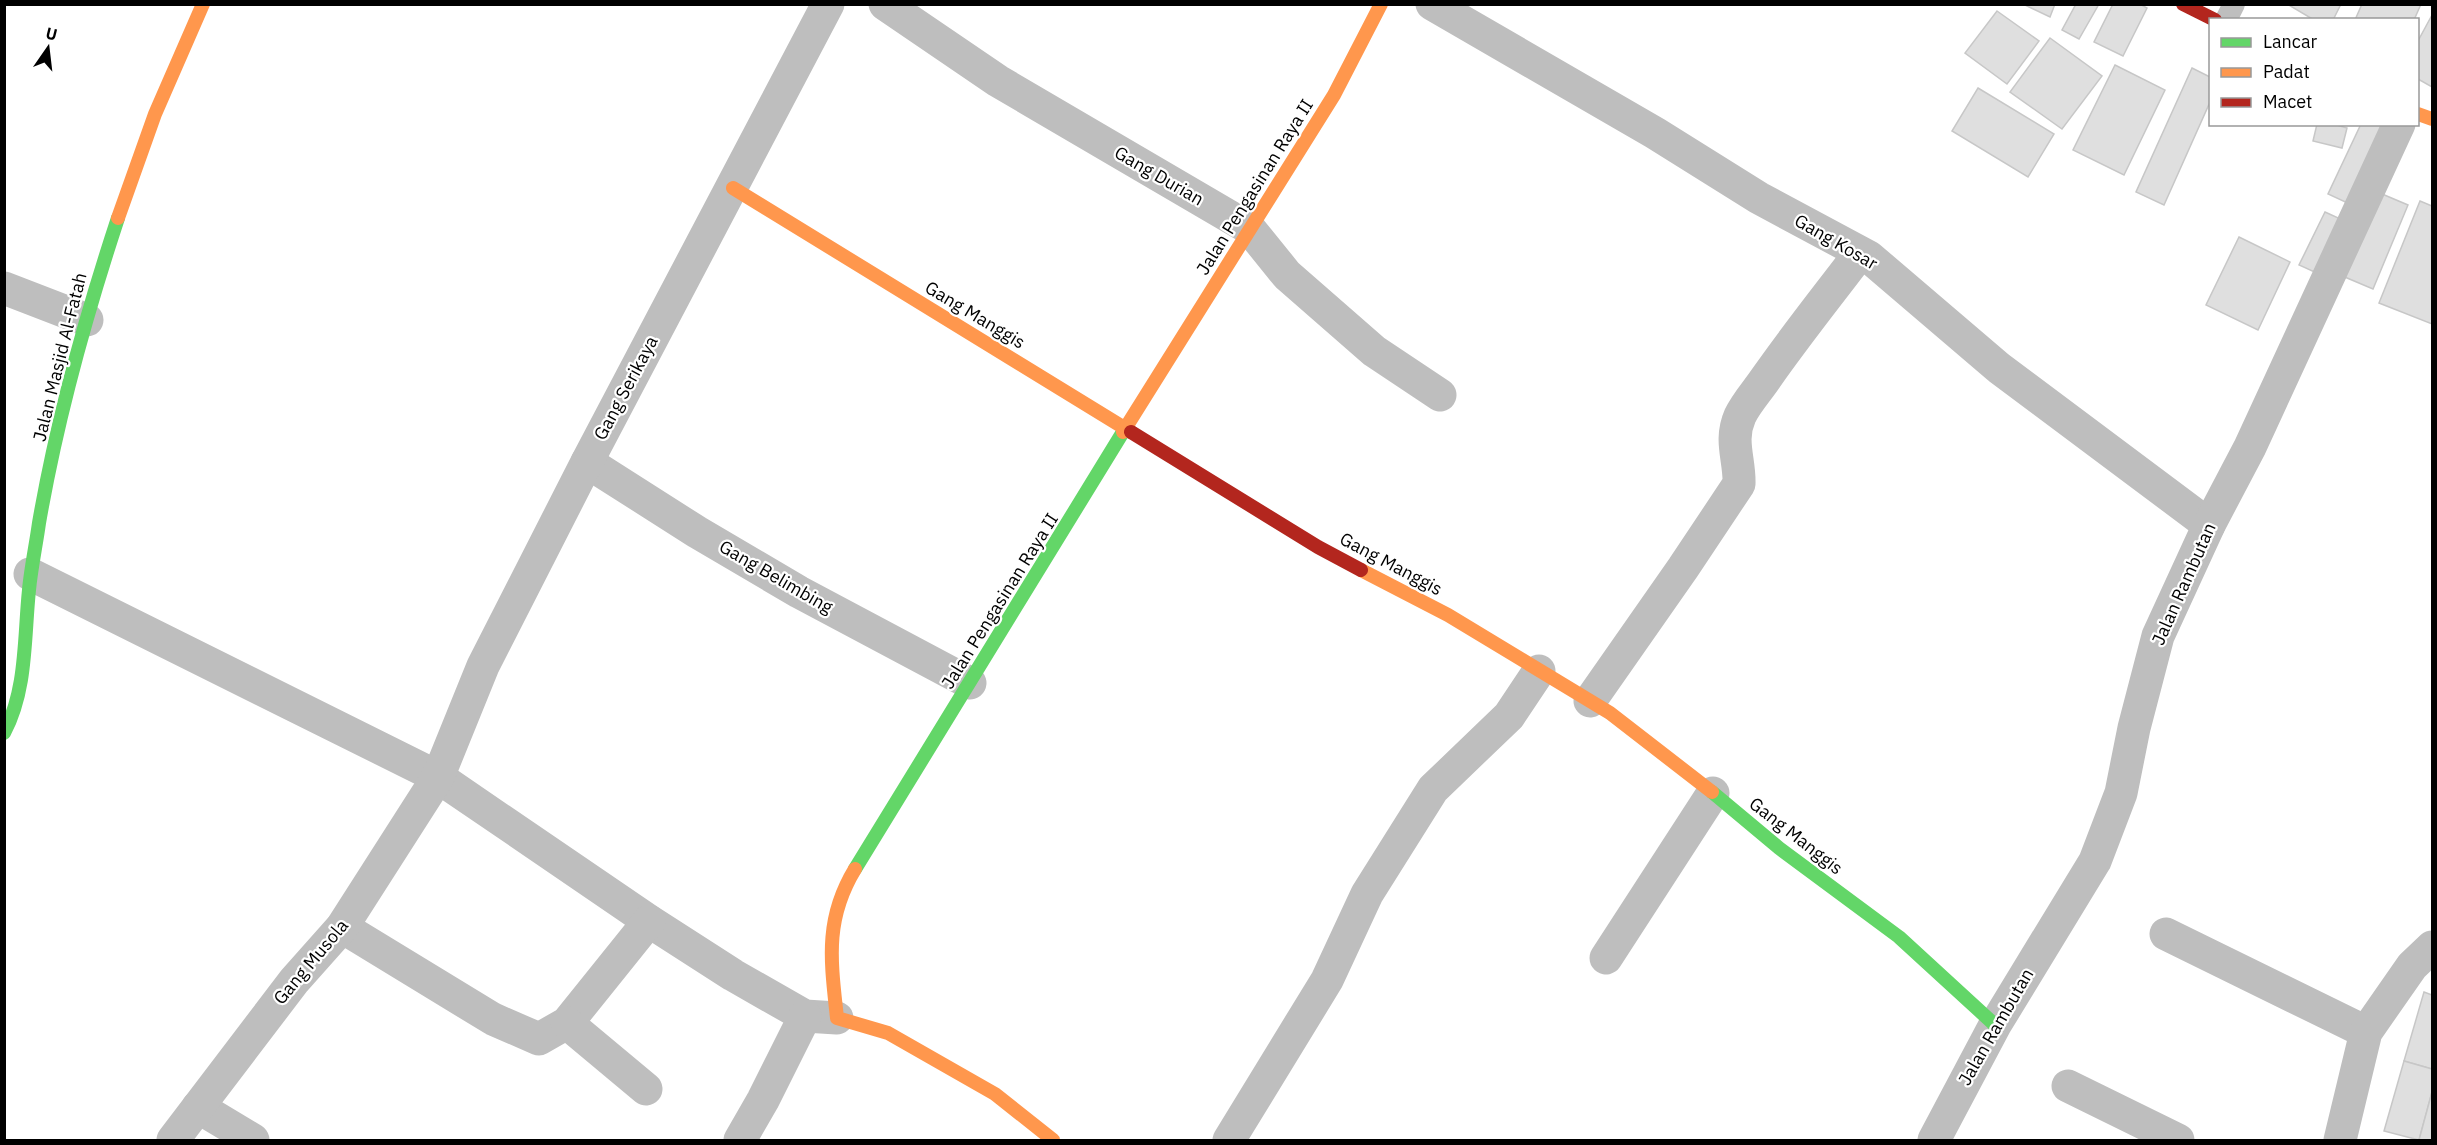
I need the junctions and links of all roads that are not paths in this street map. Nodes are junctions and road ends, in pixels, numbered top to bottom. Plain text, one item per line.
1 (203, 4) edge
2 (828, 4) edge
3 (885, 4) edge
4 (1381, 4) edge
5 (1432, 4) edge
6 (2183, 4) edge
7 (2234, 4) edge
8 (2211, 18) edge
9 (2227, 18) edge
10 (2398, 126) edge
11 (733, 188) junction
12 (1249, 228) junction
13 (1860, 253) junction
14 (4, 288) edge
15 (87, 320) junction
16 (1440, 395) dead end
17 (1127, 428) junction
18 (587, 462) junction
19 (2209, 525) junction
20 (30, 574) junction
21 (1539, 671) junction
22 (970, 683) junction
23 (1590, 701) junction
24 (4, 733) edge
25 (438, 777) junction
26 (1713, 793) junction
27 (649, 921) junction
28 (342, 927) junction
29 (2166, 934) dead end
30 (2433, 947) edge
31 (1606, 958) dead end
32 (805, 1016) junction
33 (837, 1018) junction
34 (567, 1023) junction
35 (1995, 1024) junction
36 (2366, 1032) junction
37 (2068, 1086) dead end
38 (646, 1089) dead end
39 (198, 1107) junction
40 (2350, 1138) edge
41 (173, 1140) edge
42 (253, 1140) edge
43 (740, 1140) edge
44 (1053, 1140) edge
45 (1229, 1140) edge
46 (1934, 1140) edge
47 (2178, 1140) edge

1 - 15 street, Jalan Masjid Al-Fatah
2 - 11 street, Gang Serikaya
3 - 12 street, Gang Durian
4 - 12 street, Jalan Pengasinan Raya II
5 - 13 street, Gang Kosar
6 - 8 street
7 - 9 lane
10 - 19 street, Jalan Rambutan
11 - 17 street, Gang Manggis
11 - 18 street, Gang Serikaya
12 - 16 street, Gang Durian
12 - 17 street, Jalan Pengasinan Raya II
13 - 19 street, Gang Kosar
13 - 23 street
14 - 15 street
15 - 20 street, Jalan Masjid Al-Fatah
17 - 21 street, Gang Manggis
17 - 22 street, Jalan Pengasinan Raya II
18 - 22 street, Gang Belimbing
18 - 25 street, Gang Serikaya
19 - 35 street, Jalan Rambutan
20 - 24 street, Jalan Masjid Al-Fatah
20 - 25 street
21 - 23 street, Gang Manggis
21 - 45 street
22 - 33 street, Jalan Pengasinan Raya II
23 - 26 street, Gang Manggis
25 - 27 street
25 - 28 street, Gang Musola
26 - 31 street
26 - 35 street, Gang Manggis
27 - 32 street
27 - 34 street
28 - 34 street
28 - 39 street, Gang Musola
29 - 36 street
30 - 36 street
32 - 33 street
32 - 43 street
33 - 44 street
34 - 38 street
35 - 46 street, Jalan Rambutan
36 - 40 street
37 - 47 street
39 - 41 street, Gang Musola
39 - 42 street

